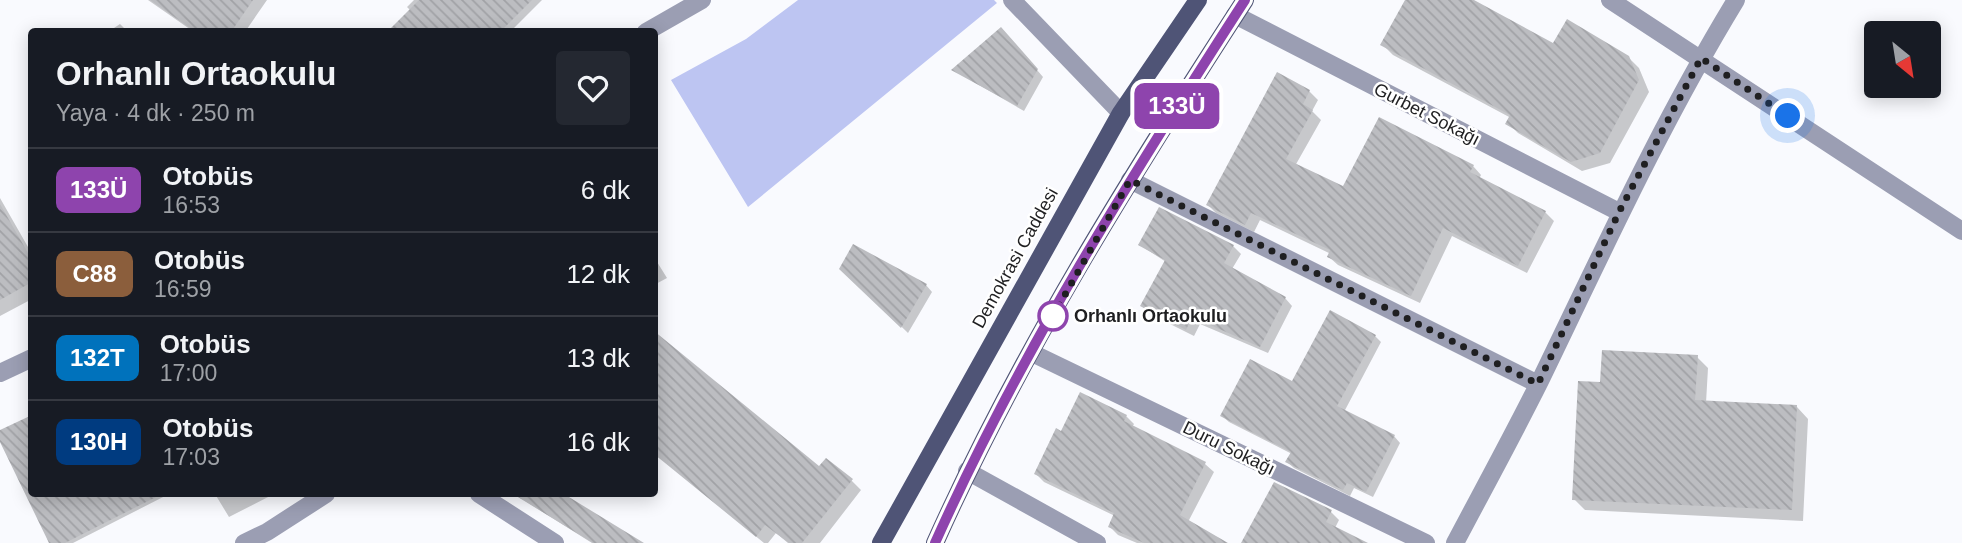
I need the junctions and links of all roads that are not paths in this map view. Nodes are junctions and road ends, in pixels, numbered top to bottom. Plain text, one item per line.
1 (702, 0) edge
2 (1012, 0) edge
3 (1198, 0) edge
4 (1610, 0) edge
5 (1736, 0) edge
6 (1240, 8) edge
7 (653, 28) edge
8 (1701, 58) junction
9 (1121, 113) junction
10 (1130, 180) junction
11 (1619, 212) junction
12 (1962, 231) edge
13 (1032, 353) junction
14 (28, 360) edge
15 (0, 373) edge
16 (1538, 384) junction
17 (967, 471) junction
18 (321, 497) edge
19 (484, 497) edge
20 (244, 543) edge
21 (555, 543) edge
22 (881, 543) edge
23 (935, 543) edge
24 (1097, 543) edge
25 (1426, 543) edge
26 (1455, 543) edge

1 - 7 street
2 - 9 street
3 - 9 main road, Demokrasi Caddesi
4 - 8 street
5 - 8 street
6 - 10 main road
6 - 11 street, Gurbet Sokağı
8 - 11 street
8 - 12 street
9 - 22 main road, Demokrasi Caddesi
10 - 13 main road
10 - 16 street
11 - 16 street
13 - 17 main road
13 - 25 street, Duru Sokağı
14 - 15 street
16 - 26 street
17 - 23 main road
17 - 24 street
18 - 20 street
19 - 21 street

